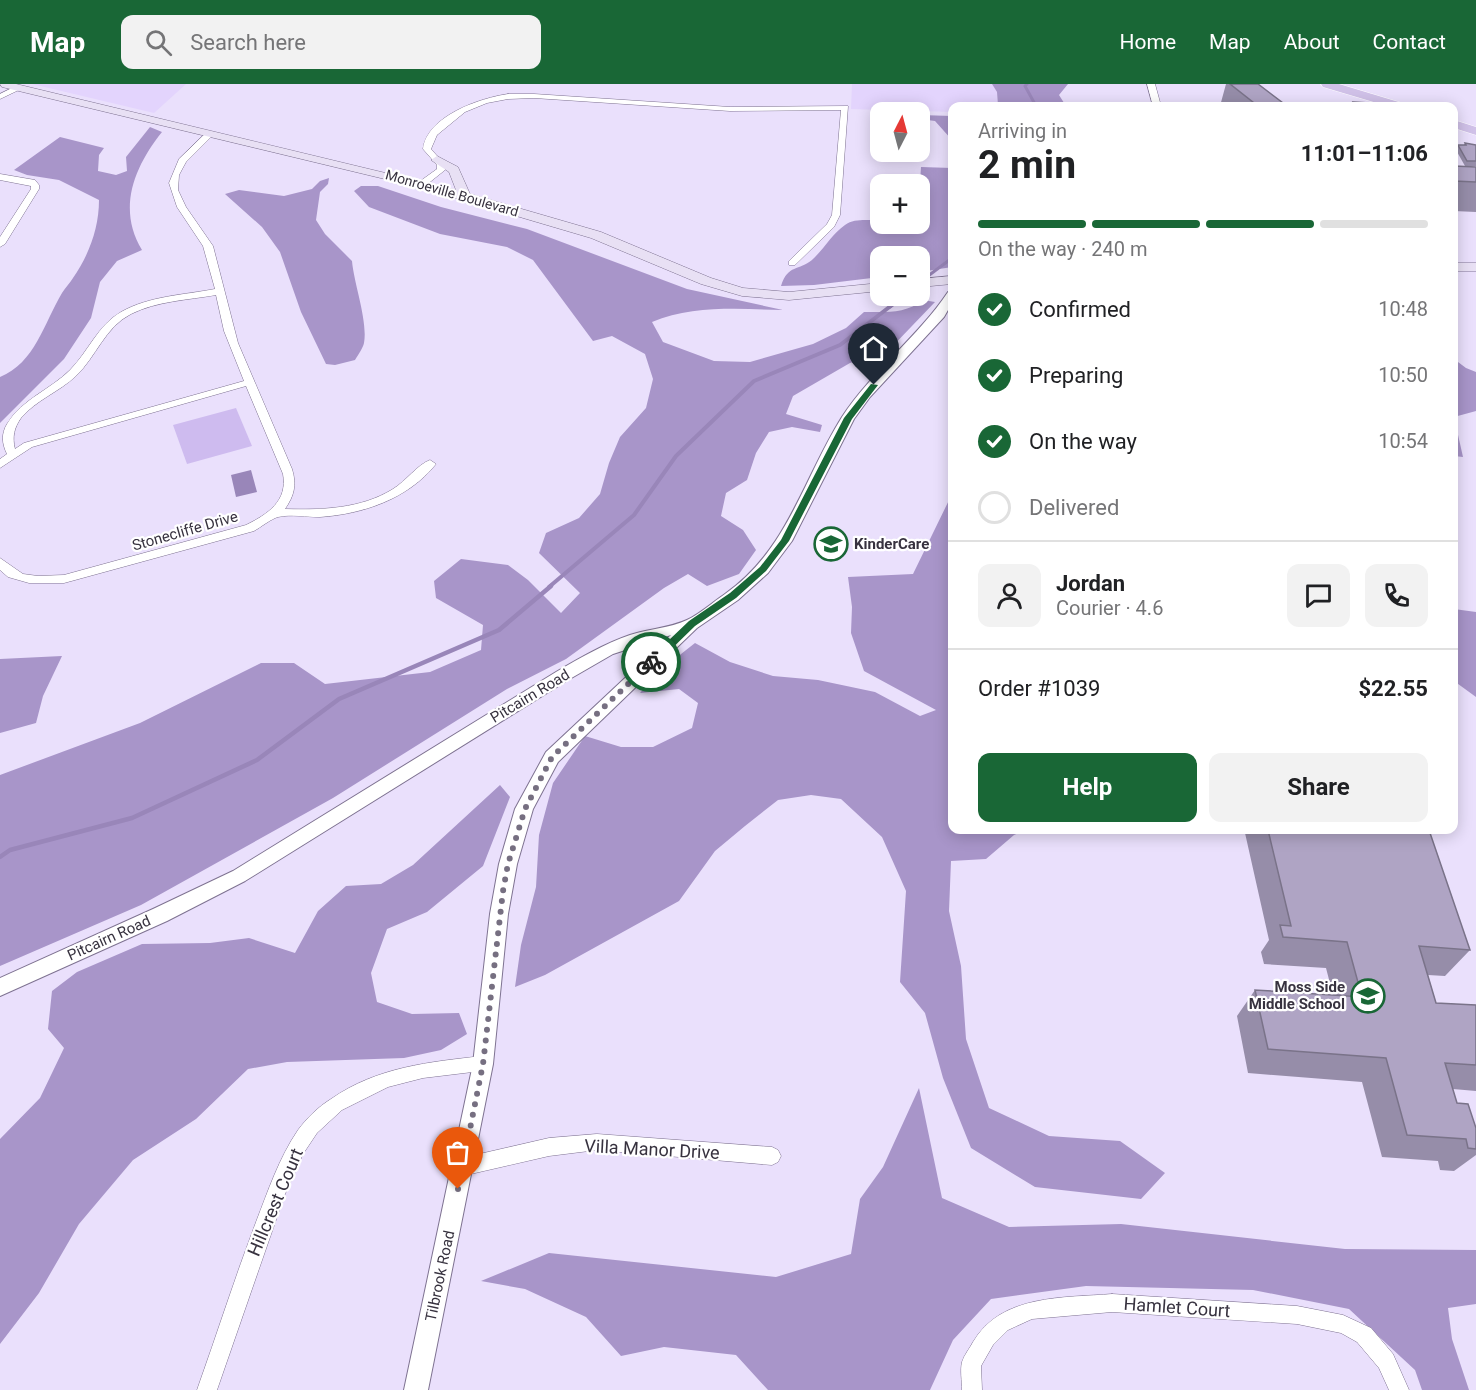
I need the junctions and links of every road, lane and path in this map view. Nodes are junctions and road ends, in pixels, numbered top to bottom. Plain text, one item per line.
1 (4, 84) edge
2 (1151, 84) edge
3 (1327, 84) edge
4 (19, 87) junction
5 (0, 97) edge
6 (1156, 102) edge
7 (1385, 102) edge
8 (1458, 125) edge
9 (1476, 131) edge
10 (211, 133) junction
11 (437, 160) junction
12 (0, 177) edge
13 (422, 184) junction
14 (465, 196) junction
15 (0, 244) edge
16 (792, 263) dead end
17 (1458, 267) edge
18 (1476, 267) edge
19 (948, 280) edge
20 (930, 282) edge
21 (870, 288) edge
22 (220, 291) junction
23 (948, 301) edge
24 (250, 382) junction
25 (12, 454) junction
26 (0, 464) edge
27 (430, 464) dead end
28 (275, 513) junction
29 (0, 562) edge
30 (692, 624) junction
31 (0, 987) edge
32 (483, 1064) junction
33 (772, 1156) dead end
34 (462, 1167) junction
35 (207, 1390) edge
36 (416, 1390) edge
37 (972, 1390) edge
38 (1399, 1390) edge

1 - 4 main road, Monroeville Boulevard
2 - 6 street
3 - 7 main road
4 - 5 street
4 - 10 main road, Monroeville Boulevard
8 - 9 main road
10 - 13 main road, Monroeville Boulevard
10 - 22 street
11 - 13 street
11 - 14 main road
11 - 16 street
12 - 15 street
13 - 14 main road, Monroeville Boulevard
14 - 21 main road, Monroeville Boulevard
17 - 18 main road
19 - 20 main road
22 - 24 street
22 - 25 street
23 - 30 street, Pitcairn Road
24 - 25 street
24 - 28 street
25 - 26 street
27 - 28 street
28 - 29 street, Stonecliffe Drive
30 - 31 street, Pitcairn Road
30 - 32 street, Tilbrook Road
32 - 34 street, Tilbrook Road
32 - 35 street, Hillcrest Court
33 - 34 street, Villa Manor Drive
34 - 36 street, Tilbrook Road
37 - 38 street, Hamlet Court

